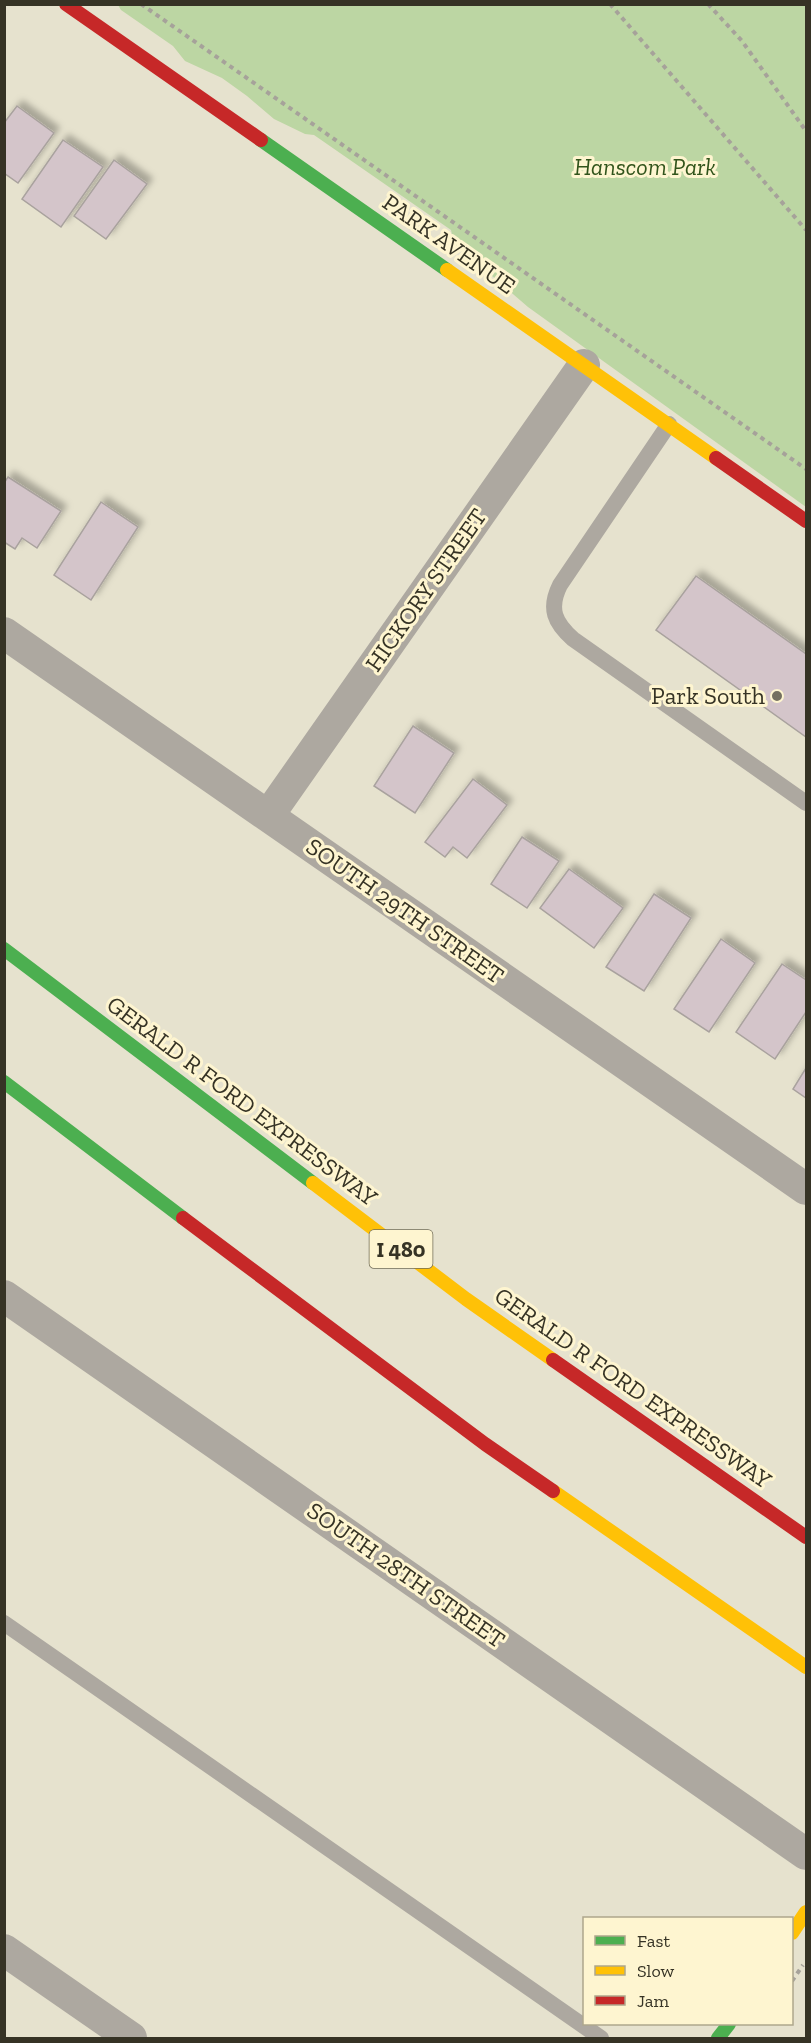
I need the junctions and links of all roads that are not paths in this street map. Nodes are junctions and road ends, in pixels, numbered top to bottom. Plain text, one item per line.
1 (66, 4) edge
2 (584, 365) junction
3 (669, 424) junction
4 (807, 521) edge
5 (4, 633) edge
6 (807, 803) edge
7 (267, 816) junction
8 (4, 949) edge
9 (4, 1082) edge
10 (807, 1189) edge
11 (4, 1296) edge
12 (807, 1537) edge
13 (4, 1623) edge
14 (807, 1667) edge
15 (807, 1854) edge
16 (807, 1912) edge
17 (793, 1932) edge
18 (4, 1950) edge
19 (583, 2025) edge
20 (583, 2025) edge
21 (728, 2025) edge
22 (131, 2038) edge
23 (602, 2038) edge
24 (718, 2038) edge

1 - 2 main road, PARK AVENUE
2 - 3 main road, PARK AVENUE
2 - 7 street, HICKORY STREET
3 - 4 main road, PARK AVENUE
3 - 6 lane
5 - 7 street, SOUTH 29TH STREET
7 - 10 street, SOUTH 29TH STREET
8 - 12 main road, GERALD R FORD EXPRESSWAY / I 480
9 - 14 main road
11 - 15 street, SOUTH 28TH STREET
13 - 20 lane
16 - 17 main road
18 - 22 street
19 - 23 lane
21 - 24 main road

